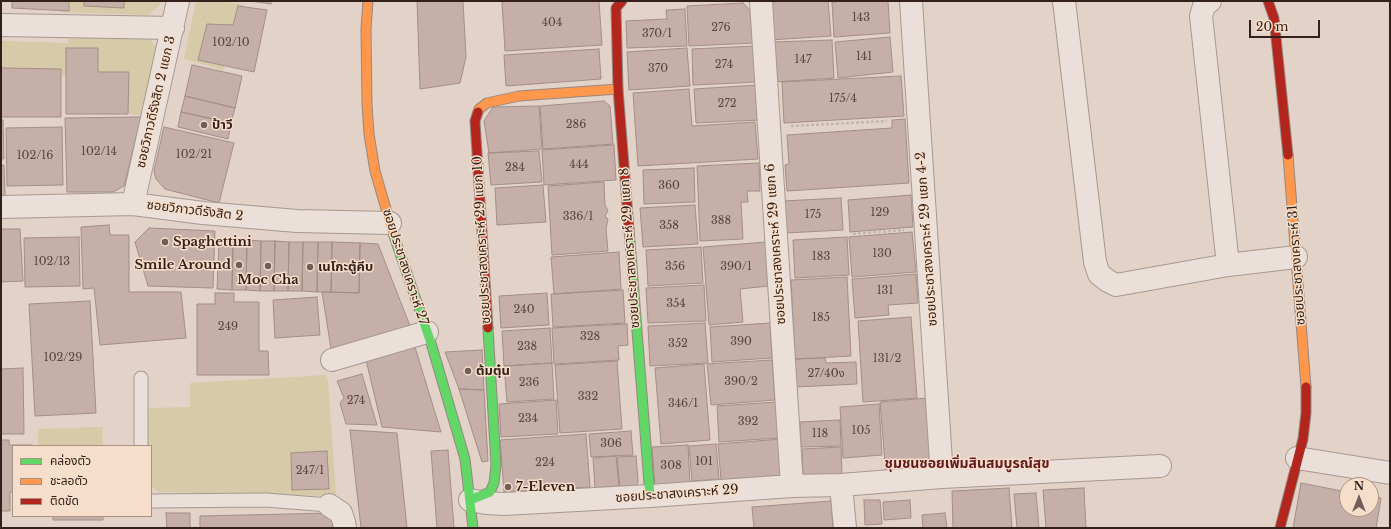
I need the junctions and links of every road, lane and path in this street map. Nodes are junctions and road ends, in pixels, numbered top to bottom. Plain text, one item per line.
1 (178, 1) edge
2 (368, 1) edge
3 (622, 1) edge
4 (761, 1) edge
5 (911, 1) edge
6 (1064, 1) edge
7 (1210, 1) edge
8 (1268, 1) edge
9 (1, 25) edge
10 (173, 28) junction
11 (618, 89) junction
12 (887, 121) dead end
13 (769, 127) junction
14 (133, 204) junction
15 (1, 207) edge
16 (390, 223) junction
17 (927, 227) junction
18 (853, 234) dead end
19 (1296, 257) junction
20 (1228, 265) junction
21 (427, 332) junction
22 (332, 360) dead end
23 (140, 378) dead end
24 (141, 445) edge
25 (1297, 458) junction
26 (1160, 466) dead end
27 (1390, 474) edge
28 (942, 477) junction
29 (841, 484) junction
30 (792, 486) junction
31 (650, 496) junction
32 (470, 500) junction
33 (152, 501) edge
34 (329, 505) joint
35 (345, 528) edge
36 (473, 528) edge
37 (845, 528) edge
38 (1280, 528) edge

1 - 10 street, ซอยวิภาวดีรังสิต 2 แยก 3
2 - 16 street, ซอยประชาสงเคราะห์ 27
3 - 11 street, ซอยประชาสงเคราะห์ 29 แยก 8
4 - 13 street, ซอยประชาสงเคราะห์ 29 แยก 6
5 - 17 street, ซอยประชาสงเคราะห์ 29 แยก 4-2
6 - 20 street
7 - 20 street
8 - 19 street, ซอยประชาสงเคราะห์ 31
9 - 10 street
10 - 14 street, ซอยวิภาวดีรังสิต 2 แยก 3
11 - 31 street, ซอยประชาสงเคราะห์ 29 แยก 8
11 - 32 street, ซอยประชาสงเคราะห์ 29 แยก 10
12 - 13 path
13 - 30 street, ซอยประชาสงเคราะห์ 29 แยก 6
14 - 15 street, ซอยวิภาวดีรังสิต 2
14 - 16 street, ซอยวิภาวดีรังสิต 2
16 - 21 street, ซอยประชาสงเคราะห์ 27
17 - 18 path
17 - 28 street, ซอยประชาสงเคราะห์ 29 แยก 4-2
19 - 20 street
19 - 25 street, ซอยประชาสงเคราะห์ 31
21 - 22 street
21 - 32 street, ซอยประชาสงเคราะห์ 27
23 - 24 lane
25 - 27 street
25 - 38 street, ซอยประชาสงเคราะห์ 31
26 - 28 street, ซอยประชาสงเคราะห์ 29
28 - 29 street, ซอยประชาสงเคราะห์ 29
29 - 30 street, ซอยประชาสงเคราะห์ 29
29 - 37 street
30 - 31 street, ซอยประชาสงเคราะห์ 29
31 - 32 street, ซอยประชาสงเคราะห์ 29
32 - 36 street, ซอยประชาสงเคราะห์ 27
33 - 34 lane
34 - 35 street

